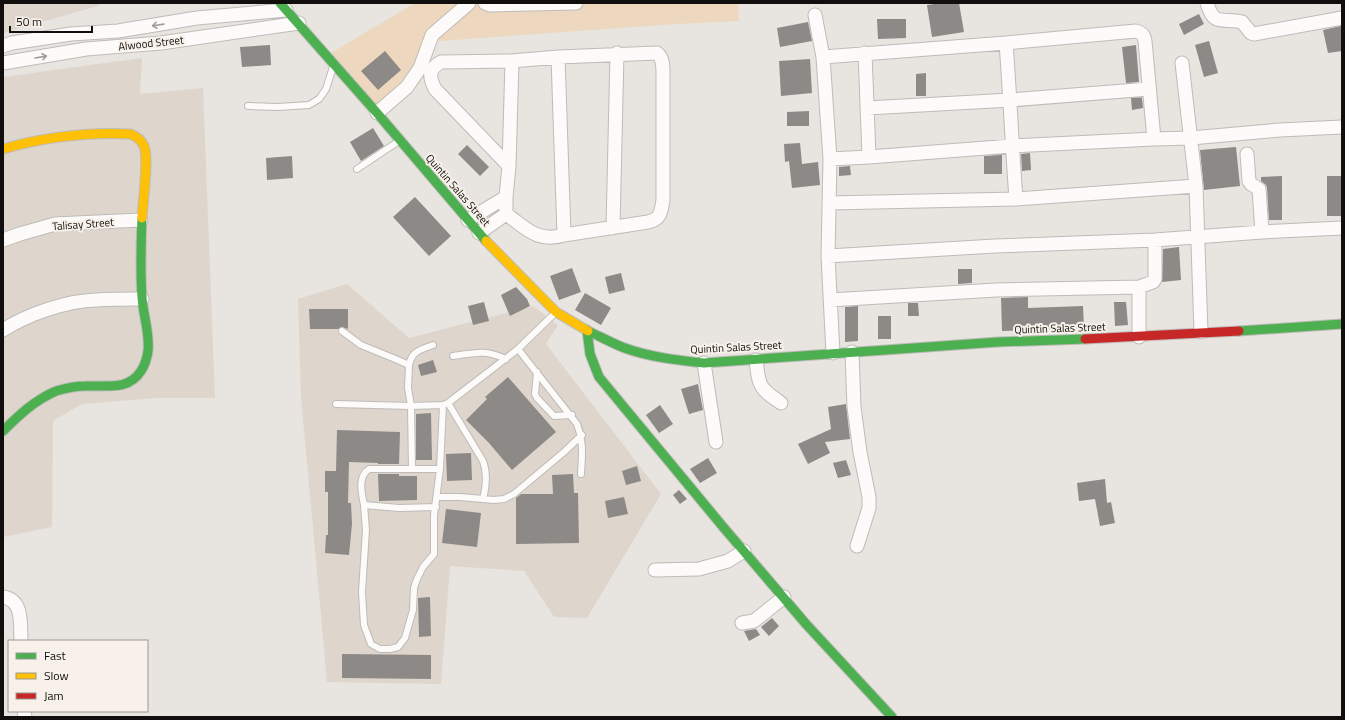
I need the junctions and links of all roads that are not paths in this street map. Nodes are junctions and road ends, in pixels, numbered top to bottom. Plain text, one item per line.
1 (469, 3) edge
2 (485, 3) edge
3 (576, 3) edge
4 (1207, 3) edge
5 (283, 6) edge
6 (815, 16) dead end
7 (197, 18) junction
8 (1342, 18) edge
9 (299, 23) junction
10 (199, 38) junction
11 (1006, 44) junction
12 (3, 46) edge
13 (865, 53) junction
14 (618, 54) junction
15 (558, 57) junction
16 (822, 57) junction
17 (512, 61) junction
18 (3, 63) edge
19 (1182, 63) dead end
20 (334, 64) junction
21 (1149, 89) junction
22 (1011, 100) junction
23 (248, 106) dead end
24 (867, 108) junction
25 (377, 113) junction
26 (1342, 127) edge
27 (1154, 138) junction
28 (1191, 138) junction
29 (400, 141) junction
30 (1012, 146) junction
31 (3, 149) edge
32 (1247, 154) dead end
33 (870, 157) junction
34 (830, 159) junction
35 (509, 166) junction
36 (357, 169) dead end
37 (1196, 186) junction
38 (506, 197) junction
39 (1016, 199) junction
40 (829, 203) junction
41 (506, 214) junction
42 (142, 220) junction
43 (468, 220) junction
44 (613, 228) junction
45 (1342, 228) edge
46 (479, 232) junction
47 (1262, 232) junction
48 (564, 235) junction
49 (1198, 236) junction
50 (3, 240) edge
51 (1156, 240) junction
52 (828, 256) junction
53 (1139, 287) junction
54 (142, 299) junction
55 (830, 300) junction
56 (556, 312) junction
57 (1342, 324) edge
58 (3, 330) edge
59 (587, 330) junction
60 (342, 331) dead end
61 (1201, 332) junction
62 (1139, 337) junction
63 (433, 345) dead end
64 (518, 349) junction
65 (852, 352) junction
66 (833, 353) junction
67 (453, 356) dead end
68 (506, 359) junction
69 (756, 360) junction
70 (704, 363) junction
71 (409, 365) junction
72 (537, 372) junction
73 (782, 403) dead end
74 (336, 404) dead end
75 (446, 404) junction
76 (411, 406) junction
77 (572, 416) junction
78 (3, 431) edge
79 (582, 435) junction
80 (716, 442) dead end
81 (412, 469) junction
82 (440, 469) junction
83 (581, 474) dead end
84 (437, 497) junction
85 (483, 499) junction
86 (364, 505) junction
87 (436, 507) junction
88 (857, 546) dead end
89 (744, 551) junction
90 (655, 570) dead end
91 (3, 597) edge
92 (784, 597) junction
93 (742, 623) dead end
94 (21, 640) edge
95 (892, 717) edge

1 - 25 street
2 - 3 street
4 - 8 street
5 - 7 street, Alwood Street
5 - 9 main road, Quintin Salas Street
6 - 16 street
7 - 10 street
7 -> 12 street, Alwood Street
9 - 10 street, Alwood Street
9 - 20 main road, Quintin Salas Street
18 -> 10 street, Alwood Street
11 - 13 street
11 - 21 street
11 - 22 street
13 - 16 street
13 - 24 street
14 - 15 street
14 - 44 street
14 - 44 street
15 - 17 street
15 - 48 street
16 - 34 street
17 - 35 street
17 - 35 street
19 - 28 street
20 - 23 lane
20 - 25 main road, Quintin Salas Street
21 - 22 street
21 - 27 street
22 - 24 street
22 - 30 street
24 - 33 street
25 - 29 main road, Quintin Salas Street
26 - 28 street
27 - 28 street
27 - 30 street
28 - 37 street
29 - 36 lane
29 - 43 main road, Quintin Salas Street
30 - 33 street
30 - 39 street
31 - 42 main road
32 - 47 street
33 - 34 street
34 - 40 street
35 - 38 street
37 - 39 street
37 - 49 street
38 - 41 street
38 - 43 street
39 - 40 street
40 - 52 street
41 - 46 street
41 - 48 street
42 - 50 street, Talisay Street
42 - 54 main road
43 - 46 main road, Quintin Salas Street
44 - 48 street
45 - 47 street
46 - 56 main road, Quintin Salas Street
47 - 49 street
49 - 51 street
49 - 61 street
51 - 52 street
51 - 53 street
52 - 55 street
53 - 55 street
53 - 62 street
54 - 58 street
54 - 78 main road
55 - 66 street
56 - 59 main road, Quintin Salas Street
56 - 64 lane
57 - 61 main road, Quintin Salas Street
59 - 70 main road, Quintin Salas Street
59 - 89 main road
60 - 71 lane
61 - 62 main road, Quintin Salas Street
62 - 65 main road, Quintin Salas Street
63 - 71 lane
64 - 68 lane
64 - 72 lane
65 - 66 main road, Quintin Salas Street
65 - 88 street
66 - 69 main road, Quintin Salas Street
67 - 68 lane
68 - 75 lane
69 - 70 main road, Quintin Salas Street
69 - 73 street
70 - 80 street
71 - 76 lane
72 - 77 lane
72 - 77 lane
74 - 76 lane
75 - 76 lane
75 - 82 lane
75 - 85 lane
76 - 81 lane
77 - 79 lane
79 - 83 lane
79 - 85 lane
81 - 82 lane
81 - 86 lane
82 - 84 lane
84 - 85 lane
84 - 87 lane
86 - 87 lane
86 - 87 lane
89 - 90 street
89 - 92 main road
91 - 94 street
92 - 93 street
92 - 95 main road

